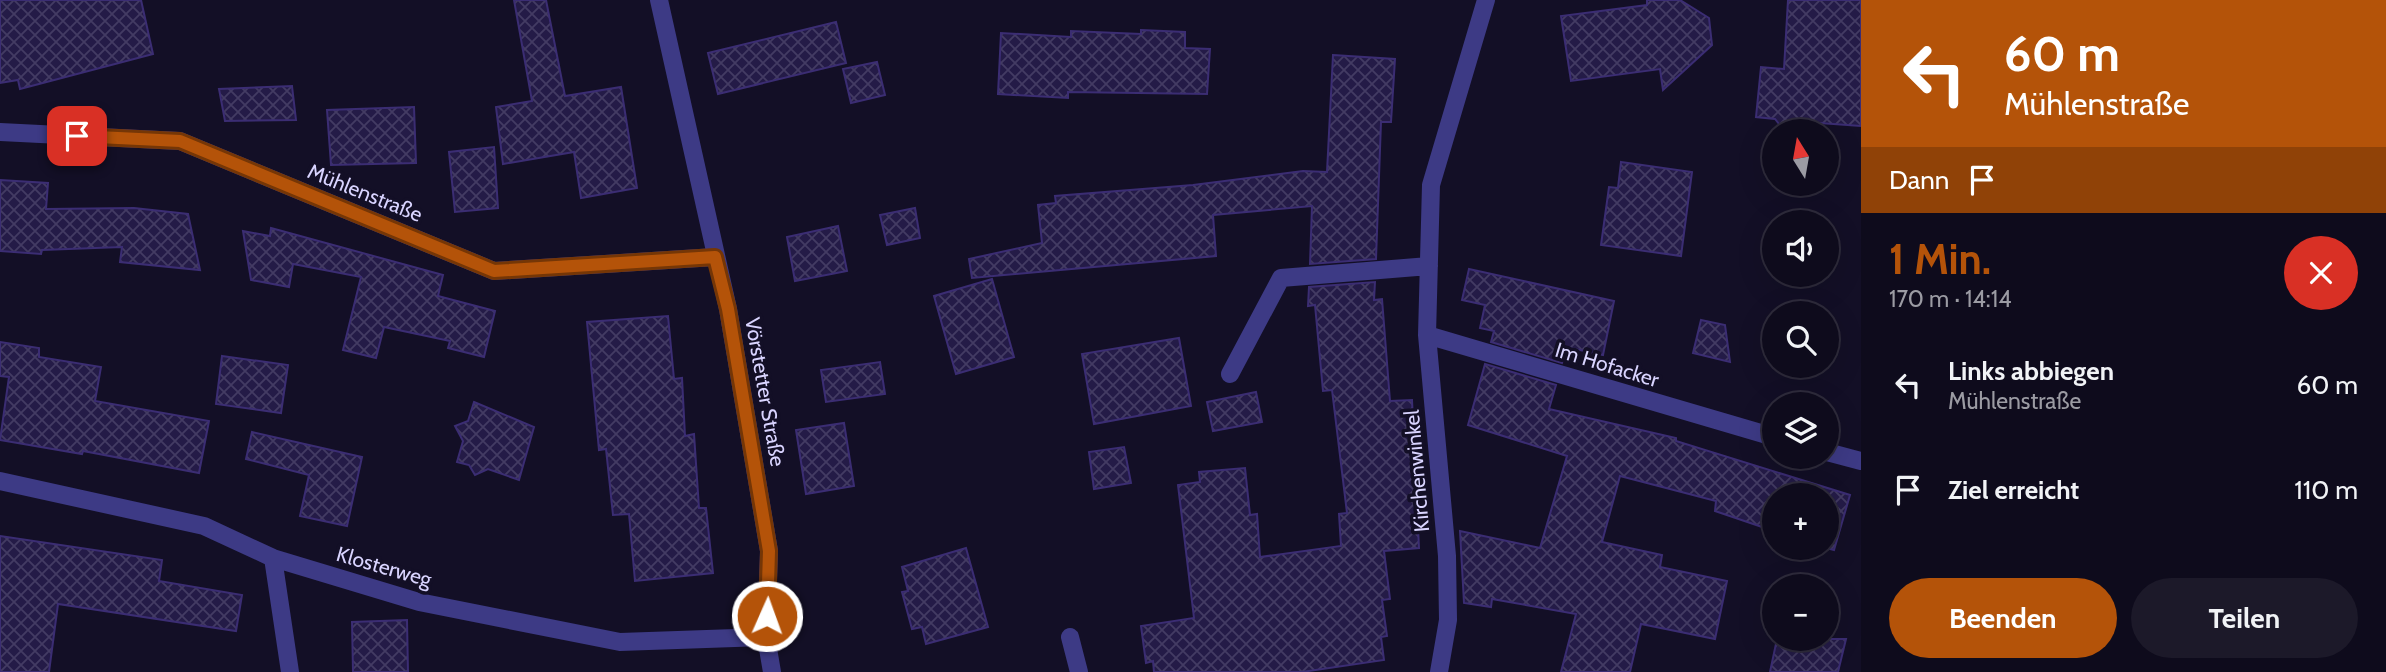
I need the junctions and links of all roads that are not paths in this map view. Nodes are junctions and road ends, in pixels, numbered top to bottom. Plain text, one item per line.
1 (659, 0) edge
2 (1486, 0) edge
3 (0, 132) edge
4 (715, 257) junction
5 (1429, 266) junction
6 (1427, 335) junction
7 (1230, 374) dead end
8 (1762, 433) edge
9 (1839, 455) edge
10 (1861, 461) edge
11 (0, 481) edge
12 (273, 558) junction
13 (766, 637) junction
14 (1070, 637) dead end
15 (290, 672) edge
16 (772, 672) edge
17 (1079, 672) edge
18 (1439, 672) edge

1 - 4 street, Vörstetter Straße
2 - 5 street, Kirchenwinkel
3 - 4 street, Mühlenstraße
4 - 13 street, Vörstetter Straße
5 - 6 street, Kirchenwinkel
5 - 7 street
6 - 8 street, Im Hofacker
6 - 18 street, Kirchenwinkel
9 - 10 street
11 - 12 street, Klosterweg
12 - 13 street, Klosterweg
12 - 15 street
13 - 16 street, Vörstetter Straße
14 - 17 street

